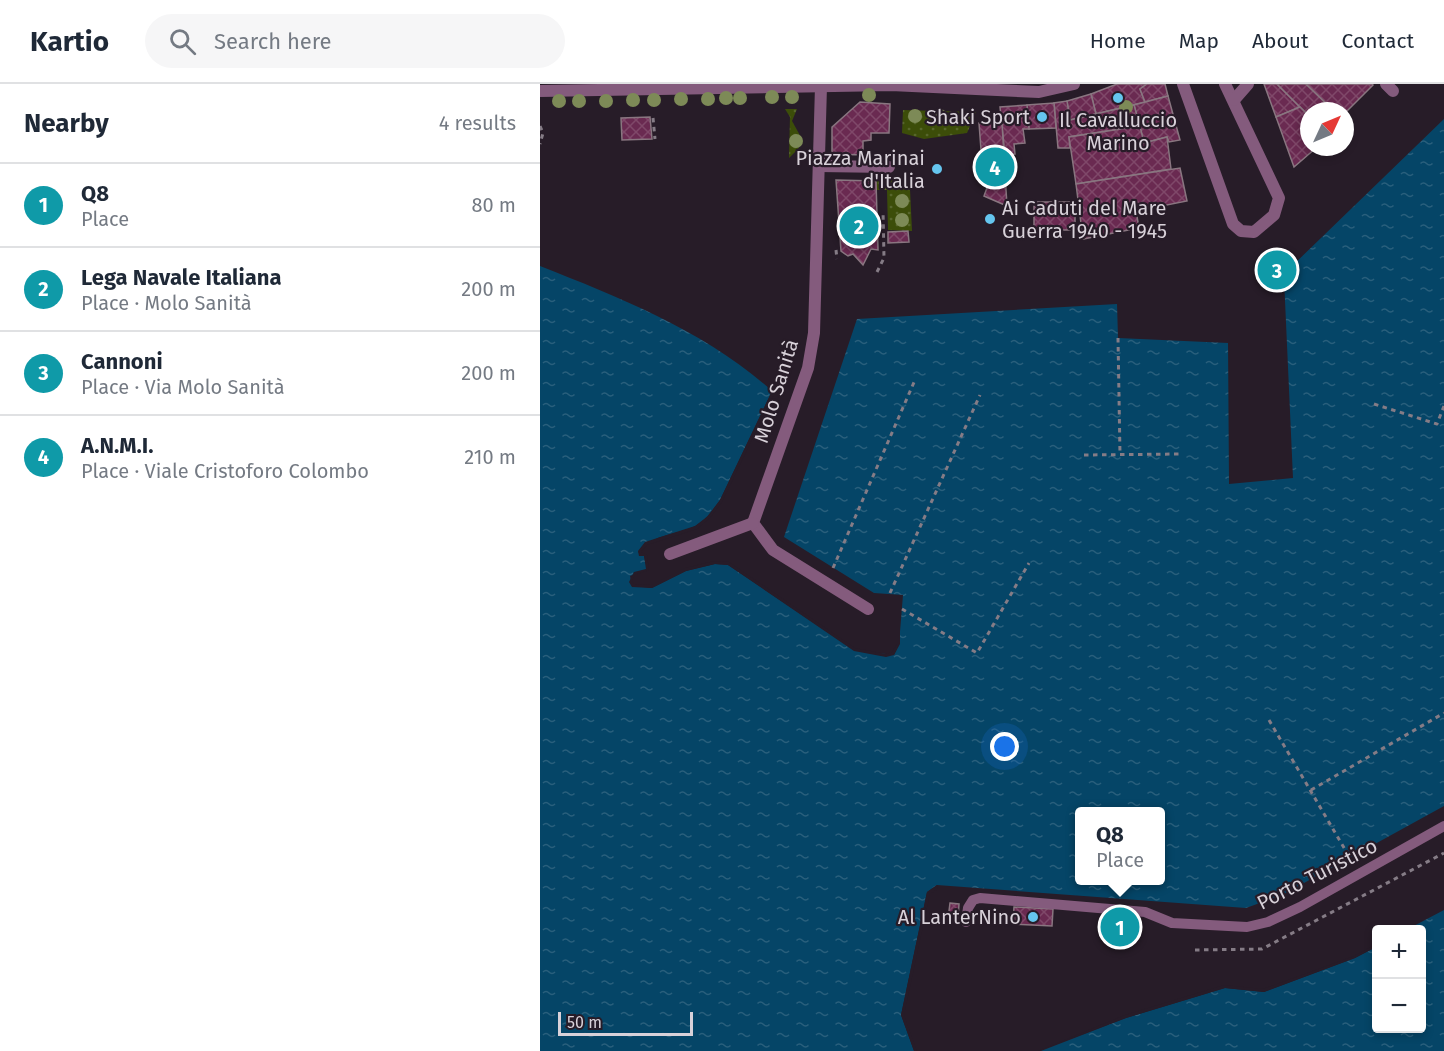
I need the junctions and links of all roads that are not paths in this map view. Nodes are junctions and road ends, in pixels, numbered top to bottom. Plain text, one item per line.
1 (1074, 84) edge
2 (1183, 84) edge
3 (1226, 84) edge
4 (1248, 84) edge
5 (891, 85) edge
6 (821, 86) junction
7 (540, 90) edge
8 (1234, 100) junction
9 (819, 166) junction
10 (889, 166) dead end
11 (753, 523) junction
12 (670, 554) dead end
13 (868, 609) dead end
14 (1444, 826) edge
15 (966, 922) dead end

1 - 5 street
2 - 8 street
3 - 8 street
4 - 8 street
5 - 6 street
6 - 7 street
6 - 9 street, Molo Sanità
9 - 10 street
9 - 11 street, Molo Sanità
11 - 12 street
11 - 13 street
14 - 15 lane, Porto Turistico

